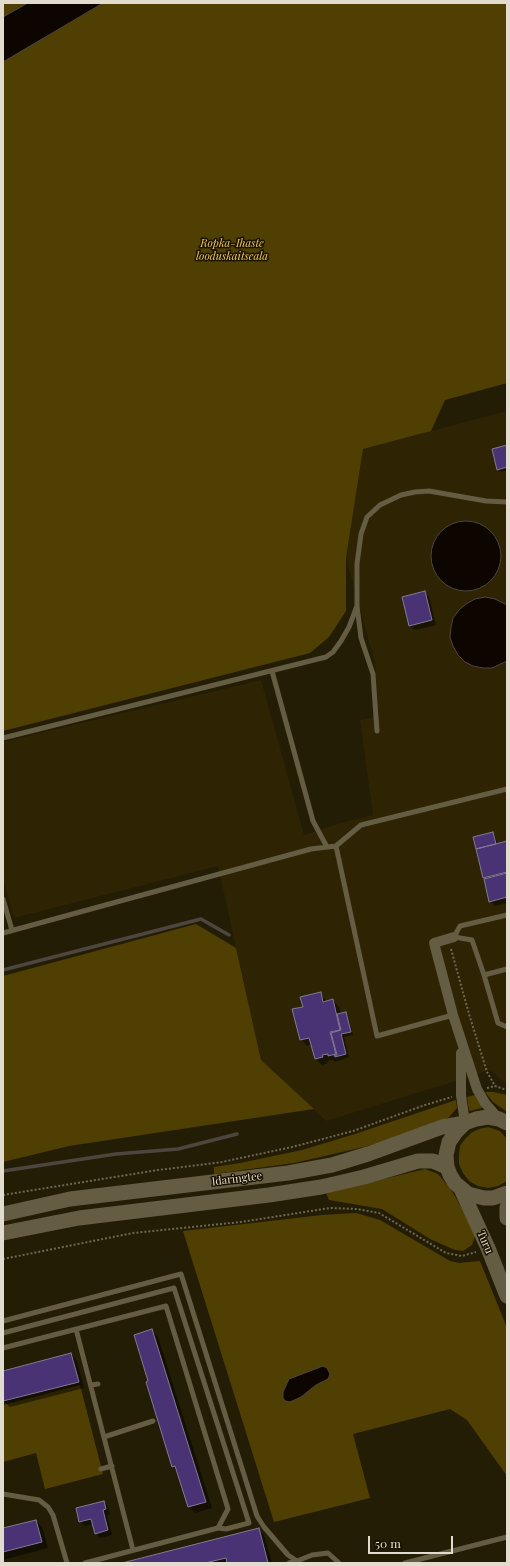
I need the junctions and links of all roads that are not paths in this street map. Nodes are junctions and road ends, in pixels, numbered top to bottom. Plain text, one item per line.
1 (507, 502) edge
2 (357, 606) junction
3 (272, 671) junction
4 (376, 731) dead end
5 (3, 738) edge
6 (507, 789) edge
7 (336, 846) junction
8 (326, 847) junction
9 (3, 899) edge
10 (507, 915) edge
11 (12, 930) junction
12 (3, 933) edge
13 (451, 938) junction
14 (507, 969) edge
15 (484, 975) junction
16 (453, 1015) junction
17 (507, 1027) edge
18 (461, 1041) junction
19 (503, 1121) edge
20 (466, 1123) junction
21 (447, 1167) junction
22 (460, 1189) junction
23 (507, 1193) edge
24 (507, 1207) edge
25 (3, 1214) edge
26 (507, 1218) edge
27 (3, 1233) edge
28 (507, 1296) edge
29 (3, 1321) edge
30 (76, 1329) junction
31 (3, 1333) edge
32 (3, 1348) edge
33 (98, 1384) dead end
34 (91, 1386) junction
35 (153, 1421) dead end
36 (104, 1436) junction
37 (112, 1466) junction
38 (101, 1469) dead end
39 (3, 1494) edge
40 (218, 1528) junction
41 (507, 1537) edge
42 (133, 1550) junction
43 (297, 1562) edge
44 (67, 1563) edge
45 (85, 1563) edge
46 (289, 1563) edge
47 (339, 1563) edge
48 (405, 1563) edge

1 - 2 lane
2 - 3 lane
2 - 4 lane
3 - 5 lane
3 - 8 lane
6 - 7 lane
7 - 8 lane
7 - 16 lane
8 - 11 lane
9 - 11 lane
10 - 13 lane
11 - 12 lane
13 - 15 lane
13 - 16 street
14 - 15 lane
15 - 17 lane
16 - 18 street
18 - 19 street
18 - 20 street
19 - 20 main road, Idaringtee
20 - 21 main road
20 - 25 main road, Idaringtee
21 - 22 main road, Turu
21 - 27 main road, Idaringtee
22 - 23 main road
22 - 28 main road, Turu
24 - 26 main road
29 - 43 lane
30 - 32 lane
30 - 34 lane
30 - 40 lane
31 - 40 lane
33 - 34 lane
34 - 36 lane
35 - 36 lane
36 - 37 lane
37 - 38 lane
37 - 42 lane
39 - 44 lane
40 - 42 lane
41 - 48 lane
42 - 45 lane
43 - 46 lane
43 - 47 lane

